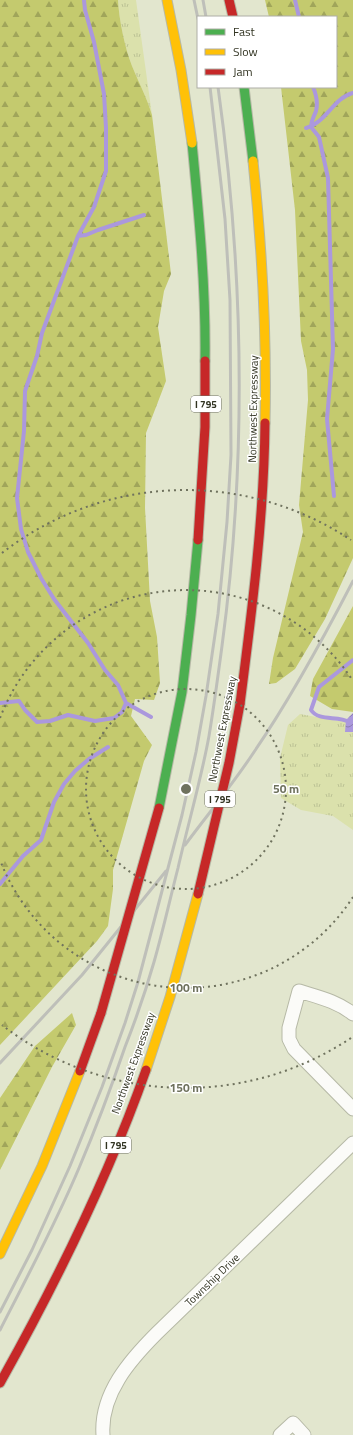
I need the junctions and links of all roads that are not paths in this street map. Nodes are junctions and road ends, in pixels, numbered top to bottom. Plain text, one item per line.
1 (167, 0) edge
2 (230, 0) edge
3 (233, 16) edge
4 (244, 88) edge
5 (353, 1014) edge
6 (353, 1109) edge
7 (353, 1143) edge
8 (0, 1254) edge
9 (0, 1383) edge
10 (103, 1435) edge
11 (280, 1435) edge
12 (304, 1435) edge

1 - 8 highway, I 795, bridge
2 - 3 highway
4 - 9 highway, Northwest Expressway / I 795, bridge
5 - 6 street
7 - 10 street, Township Drive
11 - 12 street

